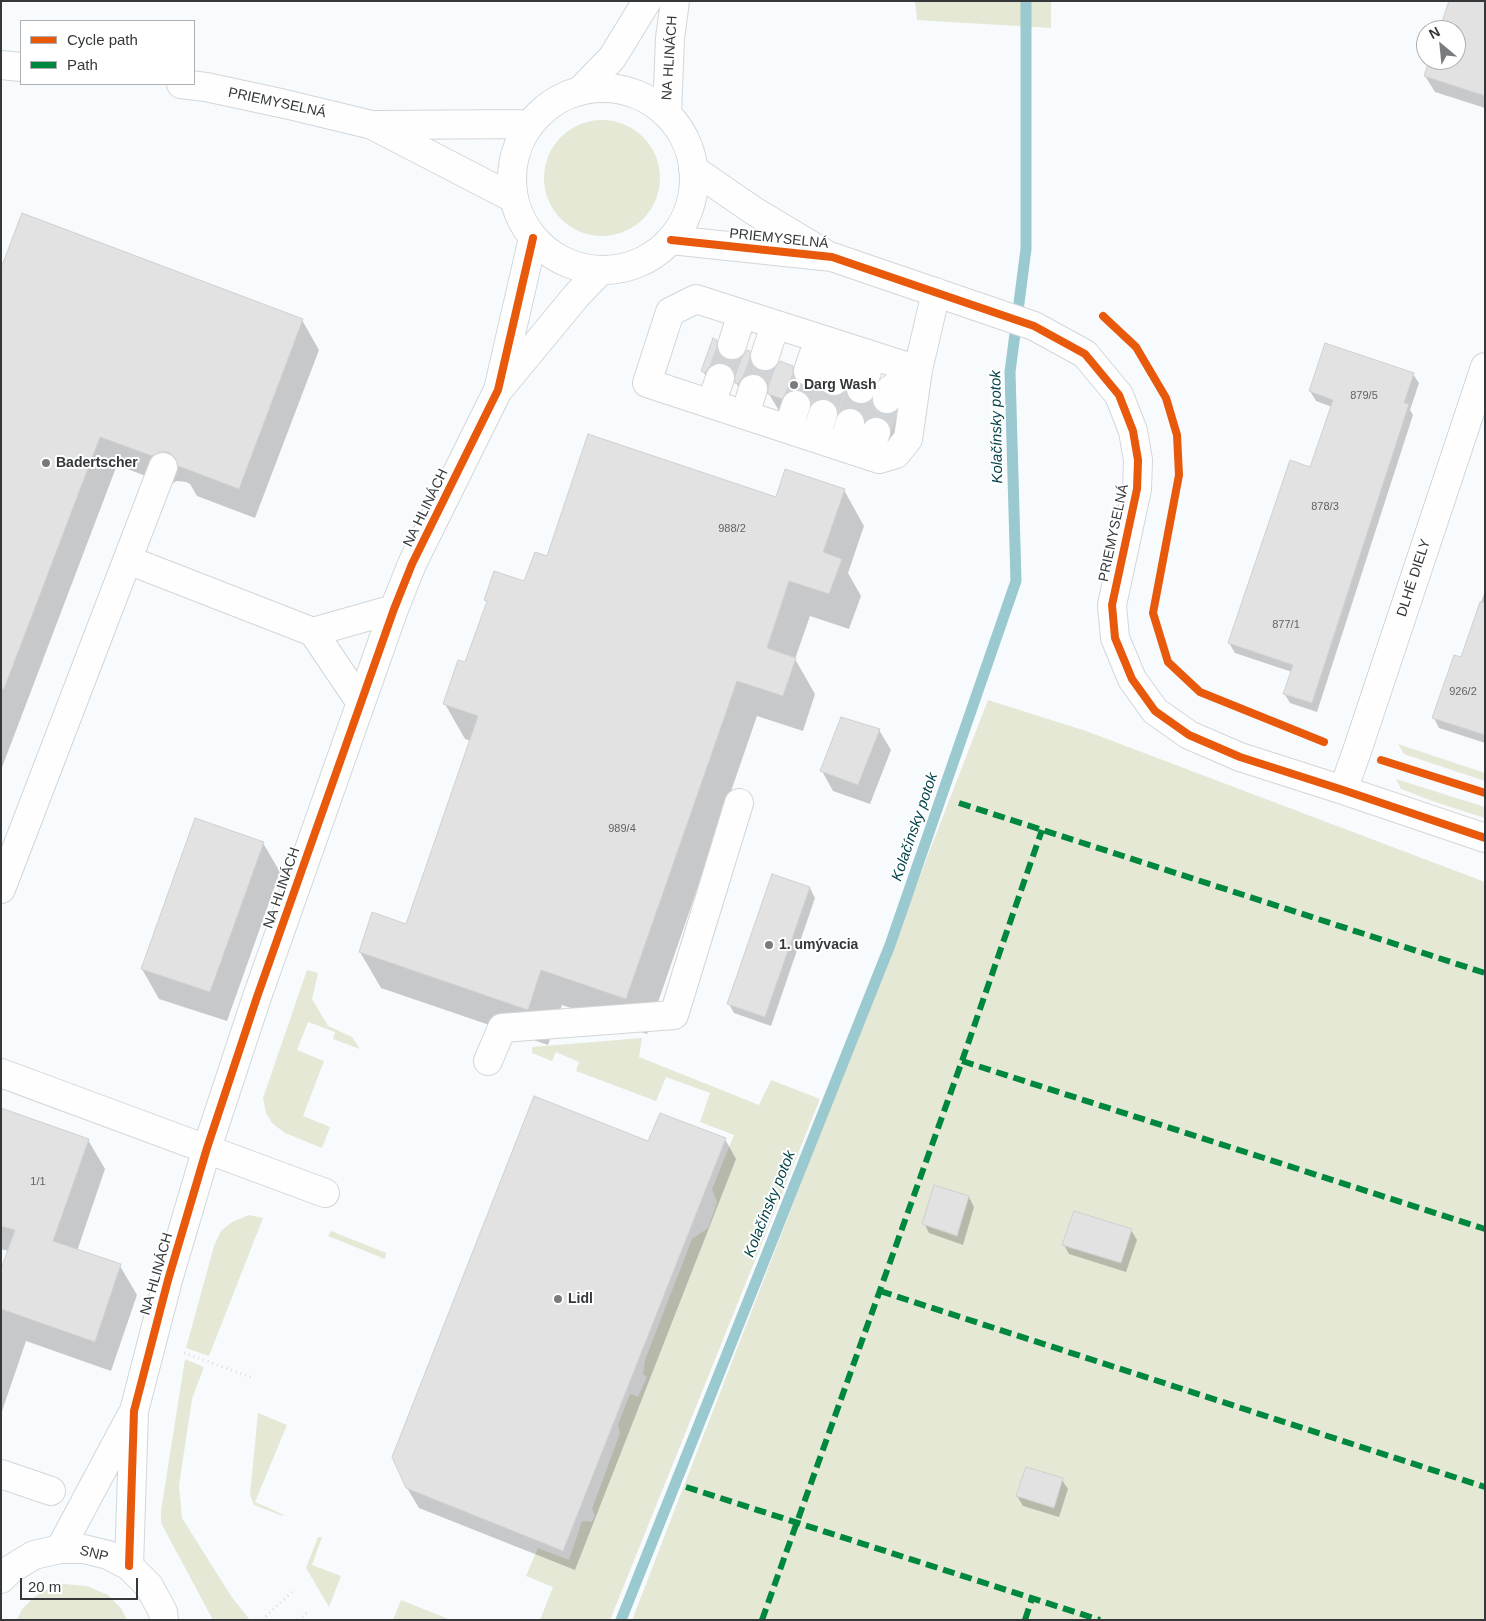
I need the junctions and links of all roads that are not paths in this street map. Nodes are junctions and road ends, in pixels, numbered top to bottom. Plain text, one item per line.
1 (648, 1) edge
2 (675, 1) edge
3 (1, 65) edge
4 (20, 67) edge
5 (189, 85) edge
6 (581, 90) junction
7 (667, 114) junction
8 (530, 124) junction
9 (372, 125) junction
10 (693, 169) junction
11 (513, 198) junction
12 (533, 238) junction
13 (671, 240) junction
14 (832, 257) junction
15 (602, 270) junction
16 (936, 292) junction
17 (742, 314) junction
18 (775, 325) junction
19 (819, 339) junction
20 (732, 345) tunnel mouth
21 (846, 347) junction
22 (764, 356) tunnel mouth
23 (872, 356) junction
24 (1485, 367) edge
25 (918, 370) junction
26 (808, 371) tunnel mouth
27 (720, 378) tunnel mouth
28 (834, 381) tunnel mouth
29 (861, 389) tunnel mouth
30 (498, 390) junction
31 (754, 390) tunnel mouth
32 (887, 399) tunnel mouth
33 (711, 404) junction
34 (745, 415) junction
35 (163, 467) dead end
36 (128, 560) junction
37 (394, 610) junction
38 (313, 632) junction
39 (361, 703) junction
40 (1343, 790) junction
41 (739, 803) dead end
42 (1485, 838) edge
43 (1, 889) edge
44 (488, 1061) dead end
45 (1, 1073) edge
46 (207, 1148) junction
47 (325, 1193) dead end
48 (134, 1411) junction
49 (1, 1474) edge
50 (51, 1491) dead end
51 (60, 1549) junction
52 (129, 1566) junction
53 (1, 1579) edge
54 (164, 1620) edge

1 - 6 street
2 - 7 street, NA HLINÁCH
3 - 4 street
5 - 9 street, PRIEMYSELNÁ
6 - 7 street
6 - 8 street
7 - 10 street
8 - 9 street, PRIEMYSELNÁ
8 - 11 street
9 - 11 street, PRIEMYSELNÁ
10 - 13 street
10 - 14 street, PRIEMYSELNÁ
11 - 12 street
12 - 15 street
12 - 30 street, NA HLINÁCH
13 - 14 street, PRIEMYSELNÁ
13 - 15 street
14 - 16 street, PRIEMYSELNÁ
15 - 30 street, NA HLINÁCH
16 - 25 street
16 - 40 street, PRIEMYSELNÁ
17 - 18 street
17 - 20 street
17 - 33 street
18 - 19 street
18 - 22 street
19 - 21 street
19 - 26 street
21 - 23 street
21 - 28 street
23 - 25 street
23 - 29 street
24 - 40 street, DLHÉ DIELY
25 - 32 street
25 - 34 street
27 - 33 street
30 - 37 street, NA HLINÁCH
31 - 34 street
33 - 34 street
35 - 36 street
36 - 38 street
36 - 43 street
37 - 38 street
37 - 39 street, NA HLINÁCH
38 - 39 street
39 - 46 street, NA HLINÁCH
40 - 42 street, PRIEMYSELNÁ
41 - 44 street
45 - 46 street
46 - 47 street
46 - 48 street, NA HLINÁCH
48 - 51 street, NA HLINÁCH
48 - 52 street, NA HLINÁCH
49 - 50 street
51 - 52 street, SNP
51 - 53 street, SNP
52 - 54 street, SNP

